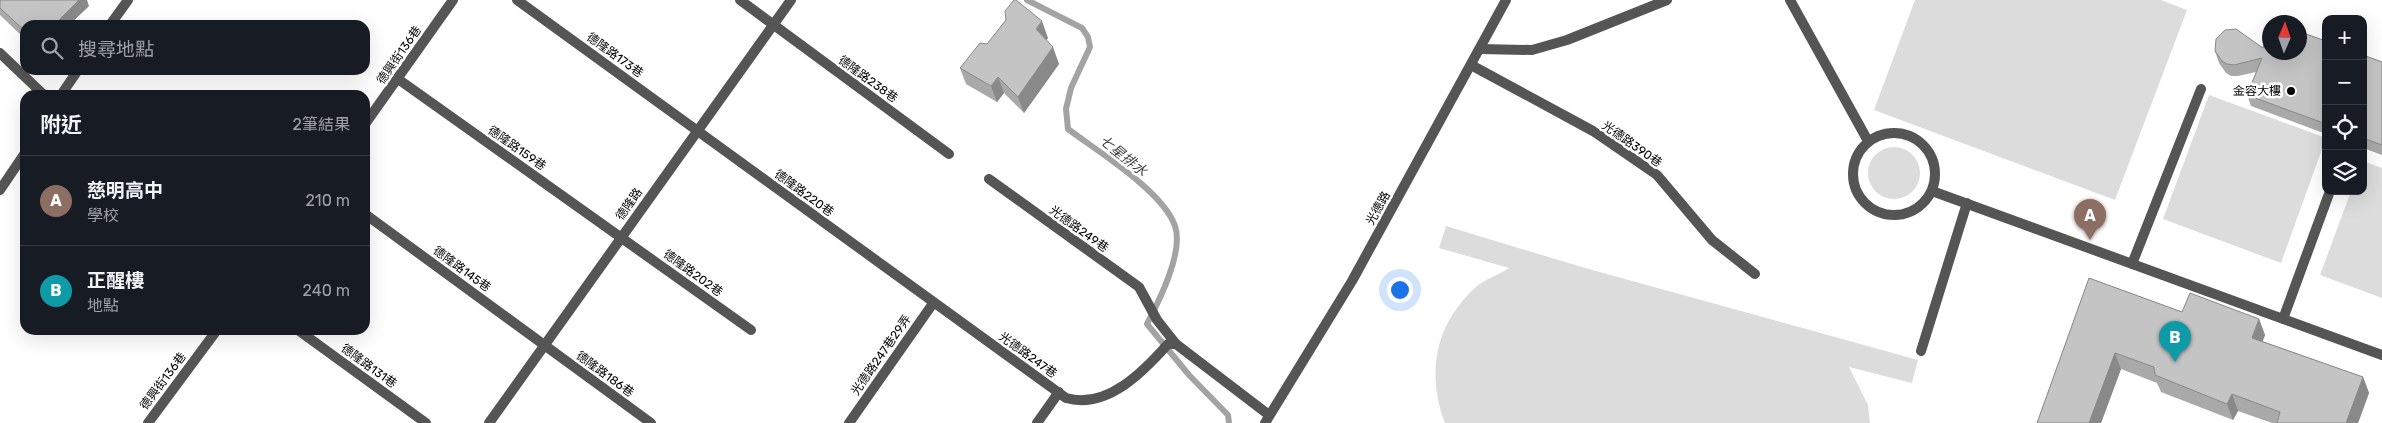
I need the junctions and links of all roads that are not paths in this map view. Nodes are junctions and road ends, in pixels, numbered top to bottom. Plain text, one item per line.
1 (128, 0) edge
2 (453, 0) edge
3 (517, 0) edge
4 (740, 0) edge
5 (791, 0) edge
6 (1506, 0) edge
7 (1667, 0) edge
8 (1790, 0) edge
9 (114, 20) edge
10 (772, 25) junction
11 (1480, 49) junction
12 (0, 53) edge
13 (1471, 65) junction
14 (20, 72) edge
15 (23, 75) edge
16 (75, 75) edge
17 (398, 79) junction
18 (2201, 89) dead end
19 (39, 90) edge
20 (64, 90) edge
21 (370, 117) edge
22 (698, 130) junction
23 (1868, 141) junction
24 (949, 154) dead end
25 (20, 160) edge
26 (988, 179) dead end
27 (0, 190) edge
28 (1932, 191) junction
29 (2329, 195) edge
30 (1967, 203) junction
31 (370, 218) edge
32 (621, 237) junction
33 (2132, 264) junction
34 (1755, 274) dead end
35 (896, 275) joint
36 (934, 302) junction
37 (2283, 318) junction
38 (751, 330) dead end
39 (213, 335) edge
40 (305, 335) edge
41 (1172, 344) junction
42 (545, 345) junction
43 (1922, 351) dead end
44 (2382, 355) edge
45 (1059, 392) junction
46 (1267, 419) edge
47 (148, 423) edge
48 (426, 423) edge
49 (489, 423) edge
50 (652, 423) edge
51 (849, 423) edge
52 (1037, 423) edge

1 - 9 street
2 - 17 street, 德興街136巷
3 - 22 street, 德隆路173巷
4 - 10 street, 德隆路238巷
5 - 10 street, 德隆路
6 - 11 street, 光德路
7 - 11 street
8 - 23 street
10 - 22 street, 德隆路
10 - 24 street, 德隆路238巷
11 - 13 street, 光德路
12 - 14 street
13 - 34 street, 光德路390巷
13 - 46 street, 光德路
15 - 19 street
16 - 20 street
17 - 21 street, 德興街136巷
17 - 32 street, 德隆路159巷
18 - 33 street
22 - 32 street, 德隆路
22 - 35 street, 德隆路220巷
23 - 28 street
23 - 28 street
25 - 27 street
26 - 41 street, 光德路249巷
28 - 30 street
29 - 37 street
30 - 33 street
30 - 43 street
31 - 42 street, 德隆路145巷
32 - 38 street, 德隆路202巷
32 - 42 street, 德隆路
33 - 37 street
35 - 36 street, 光德路247巷
36 - 45 street, 光德路247巷
36 - 51 street, 光德路247巷29弄
37 - 44 street
39 - 47 street, 德興街136巷
40 - 48 street, 德隆路131巷
41 - 45 street, 光德路247巷
41 - 46 street
42 - 49 street, 德隆路
42 - 50 street, 德隆路186巷
45 - 52 street

